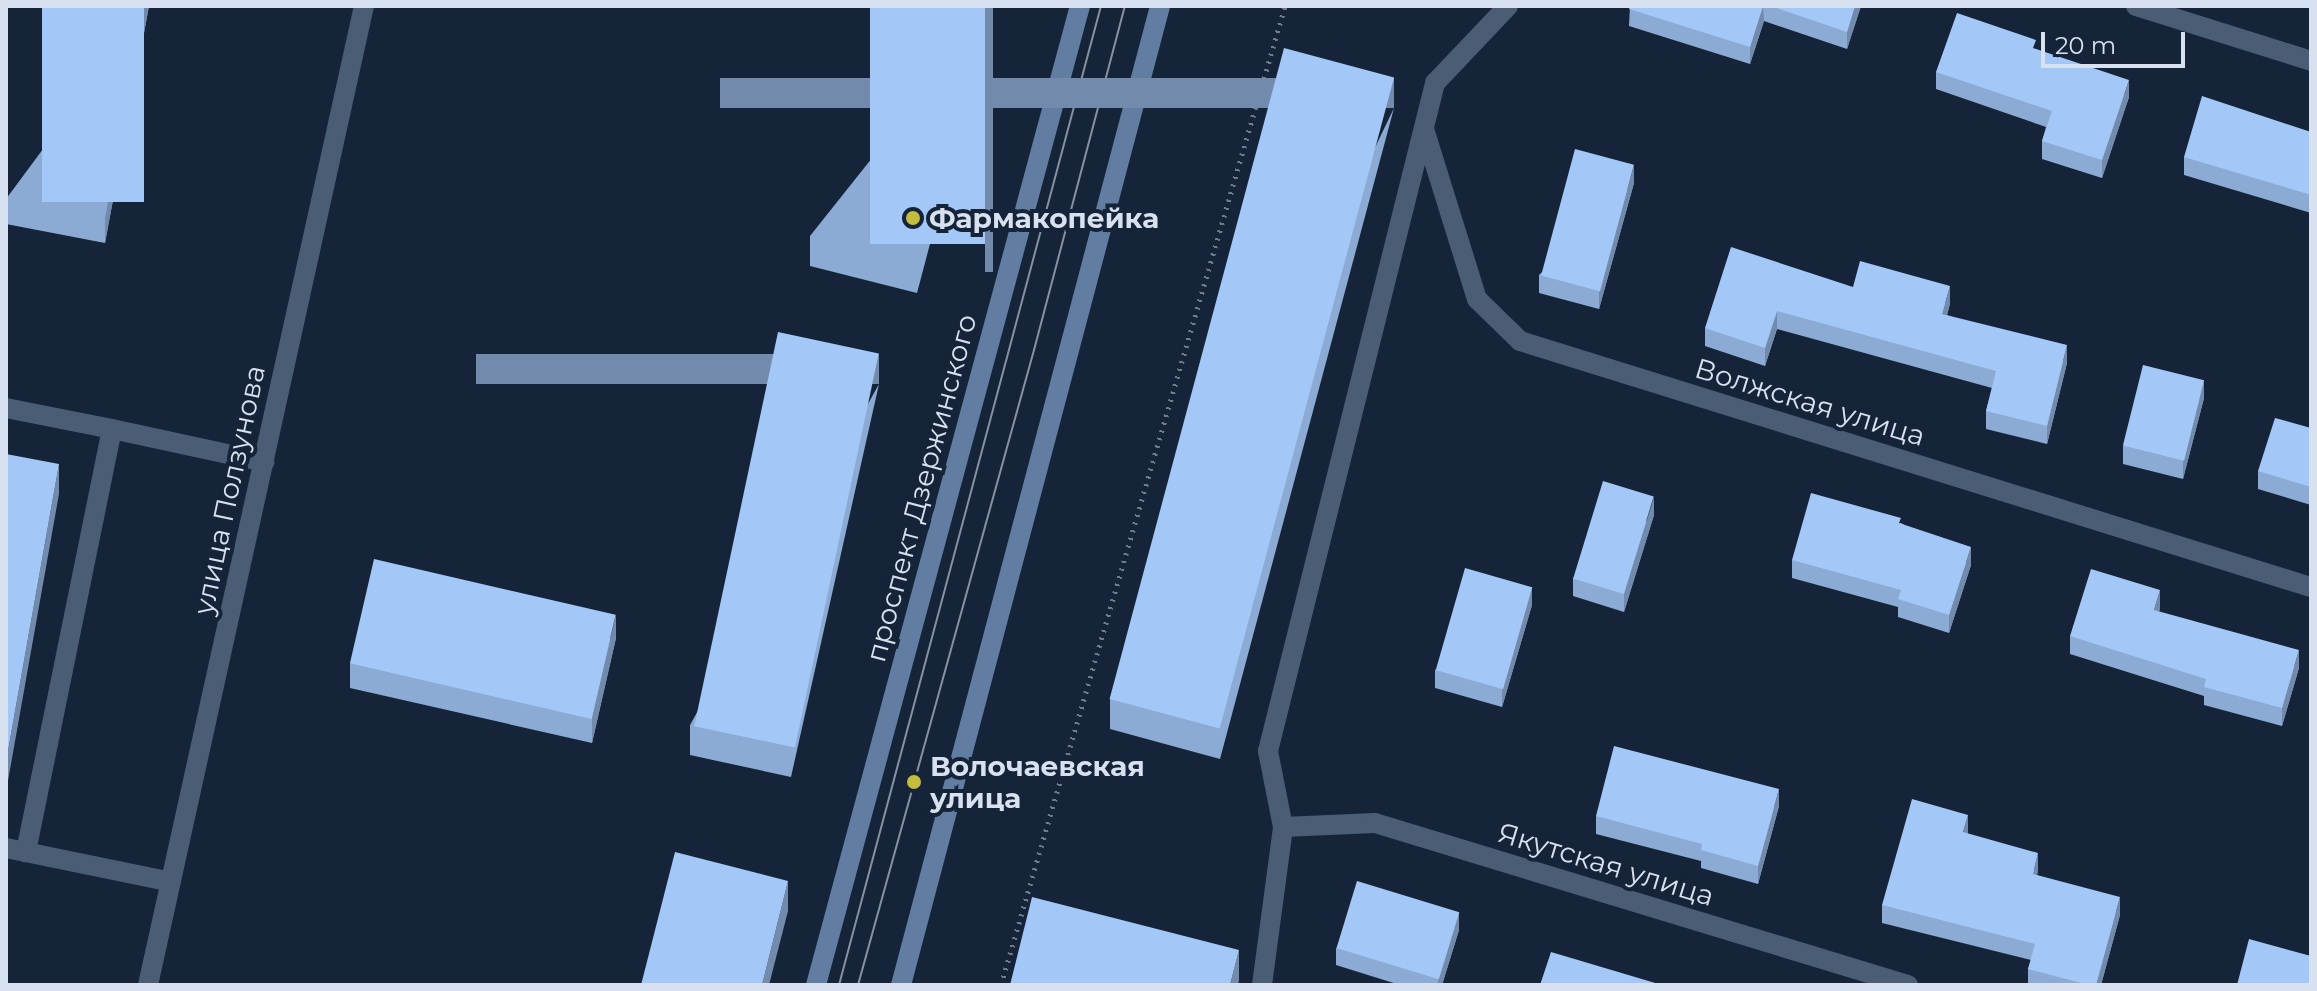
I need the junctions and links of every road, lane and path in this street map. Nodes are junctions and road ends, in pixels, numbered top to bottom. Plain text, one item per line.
1 (364, 6) edge
2 (1080, 6) edge
3 (1160, 6) edge
4 (1285, 6) edge
5 (1508, 6) edge
6 (2136, 6) edge
7 (2311, 61) edge
8 (1424, 129) junction
9 (6, 408) edge
10 (112, 429) junction
11 (264, 462) junction
12 (2311, 587) edge
13 (1283, 827) junction
14 (16, 850) edge
15 (171, 882) junction
16 (148, 985) edge
17 (816, 985) edge
18 (901, 985) edge
19 (1001, 985) edge
20 (1262, 985) edge
21 (1908, 985) edge

1 - 11 street, улица Ползунова
2 - 17 main road, проспект Дзержинского
3 - 18 main road
4 - 19 path
5 - 8 street
6 - 7 street
8 - 12 street, Волжская улица
8 - 13 street
9 - 10 street
10 - 11 street
10 - 14 street
11 - 15 street, улица Ползунова
13 - 20 street
13 - 21 street, Якутская улица
14 - 15 street
15 - 16 street, улица Ползунова

